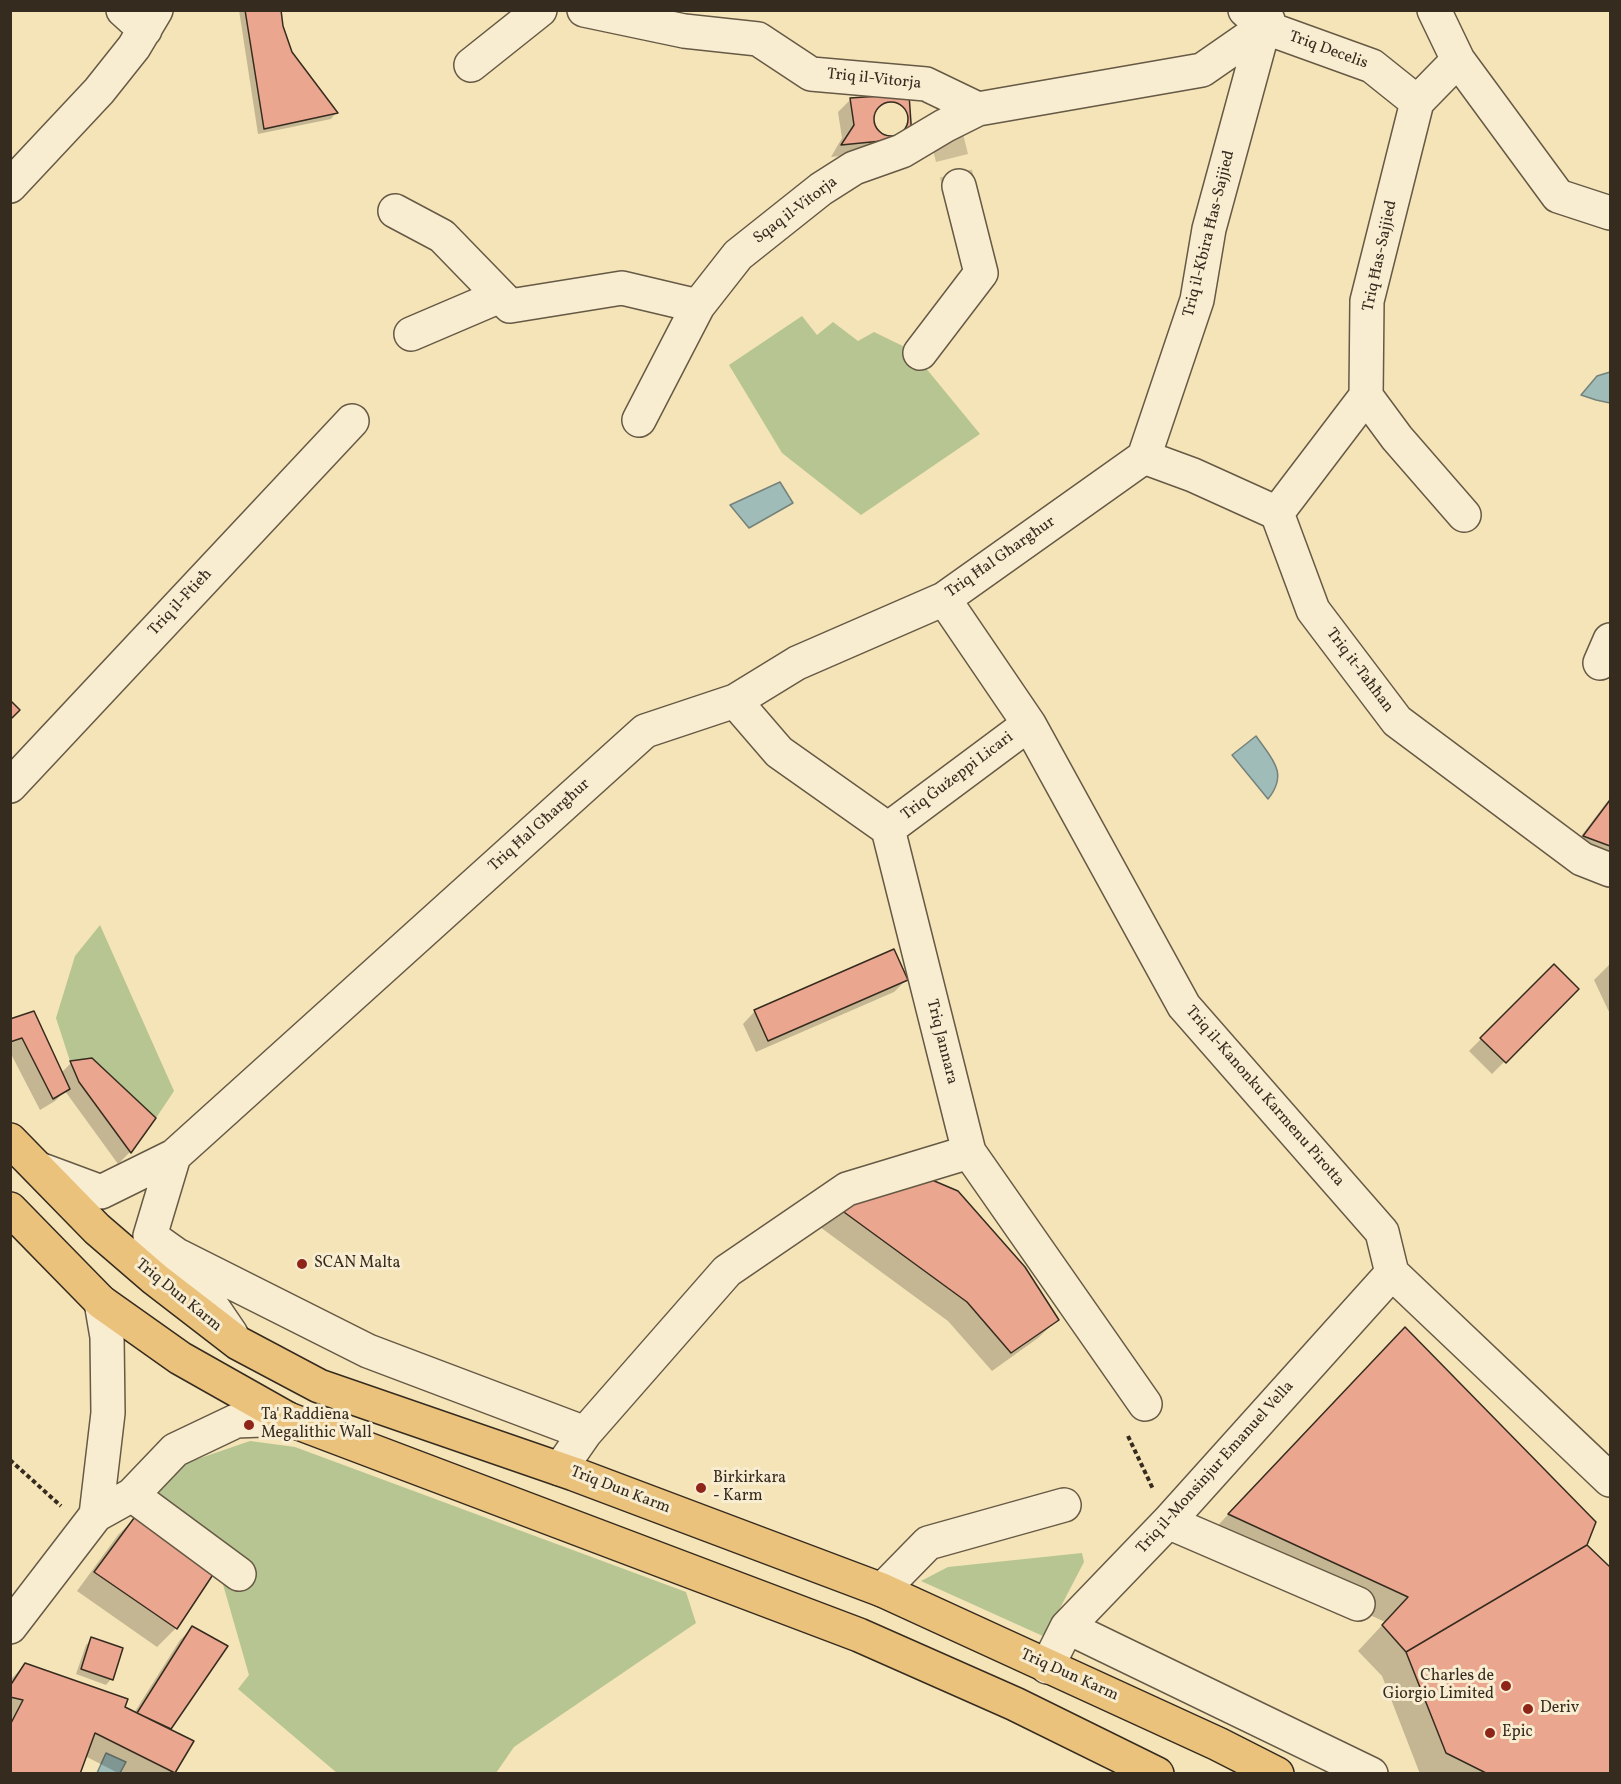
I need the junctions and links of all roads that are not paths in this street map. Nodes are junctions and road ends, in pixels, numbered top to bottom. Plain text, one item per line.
1 (540, 10) edge
2 (584, 10) edge
3 (1434, 10) edge
4 (1261, 16) edge
5 (141, 17) edge
6 (689, 21) edge
7 (1458, 60) junction
8 (471, 65) dead end
9 (1417, 102) junction
10 (978, 109) junction
11 (10, 186) edge
12 (959, 186) tunnel mouth
13 (395, 211) dead end
14 (1611, 213) edge
15 (500, 296) junction
16 (698, 306) junction
17 (411, 334) dead end
18 (920, 353) dead end
19 (1366, 396) junction
20 (639, 420) dead end
21 (352, 421) dead end
22 (1144, 457) junction
23 (1277, 513) junction
24 (1464, 515) dead end
25 (944, 599) junction
26 (735, 701) junction
27 (1029, 724) junction
28 (10, 786) edge
29 (888, 829) junction
30 (1611, 870) edge
31 (10, 1140) edge
32 (969, 1152) junction
33 (174, 1156) junction
34 (39, 1169) junction
35 (10, 1209) edge
36 (178, 1256) junction
37 (1392, 1274) junction
38 (101, 1302) junction
39 (238, 1343) junction
40 (1145, 1404) dead end
41 (288, 1419) junction
42 (585, 1433) junction
43 (560, 1469) junction
44 (1611, 1480) edge
45 (132, 1496) junction
46 (1064, 1505) dead end
47 (91, 1522) junction
48 (1168, 1522) junction
49 (239, 1574) dead end
50 (882, 1590) junction
51 (1358, 1604) dead end
52 (10, 1627) edge
53 (1067, 1627) junction
54 (1047, 1667) junction
55 (1157, 1773) edge
56 (1277, 1773) edge
57 (1371, 1773) edge

1 - 8 street
2 - 6 street, Triq il-Vitorja
3 - 7 street
4 - 9 street, Triq Decelis
4 - 10 street
4 - 22 street, Triq il-Kbira Ħas-Sajjied
5 - 11 street
6 - 10 street, Triq il-Vitorja
7 - 9 street
7 - 14 street
9 - 19 street, Triq Ħas-Sajjied
10 - 16 street, Sqaq il-Vitorja
12 - 18 street
13 - 15 street
15 - 16 street
15 - 17 street
16 - 20 street, Sqaq il-Vitorja
19 - 23 street
19 - 24 street
21 - 28 street, Triq il-Ftieħ
22 - 23 street
22 - 25 street, Triq Ħal Għargħur
23 - 30 street, Triq it-Taħħan
25 - 26 street, Triq Ħal Għargħur
25 - 27 street, Triq il-Kanonku Karmenu Pirotta
26 - 29 street
26 - 33 street, Triq Ħal Għargħur
27 - 29 street, Triq Ġużeppi Licari
27 - 37 street, Triq il-Kanonku Karmenu Pirotta
29 - 32 street, Triq Jannara
31 - 34 highway, Triq Dun Karm
32 - 40 street, Triq Jannara
32 - 42 street
33 - 34 street, Triq Ħal Għargħur
33 - 36 street
34 - 39 highway, Triq Dun Karm
35 - 38 highway
36 - 39 street
36 - 42 street, Triq Dun Karm
37 - 44 street
37 - 48 street, Triq il-Monsinjur Emanuel Vella
38 - 41 highway
38 - 47 street
39 - 43 highway, Triq Dun Karm
41 - 45 street
41 - 55 highway
42 - 43 street
43 - 50 highway, Triq Dun Karm
45 - 47 street
45 - 49 street
46 - 50 street
47 - 52 street
48 - 51 street
48 - 53 street, Triq il-Monsinjur Emanuel Vella
50 - 54 highway, Triq Dun Karm
53 - 54 street, Triq il-Monsinjur Emanuel Vella
53 - 57 street
54 - 56 highway, Triq Dun Karm

